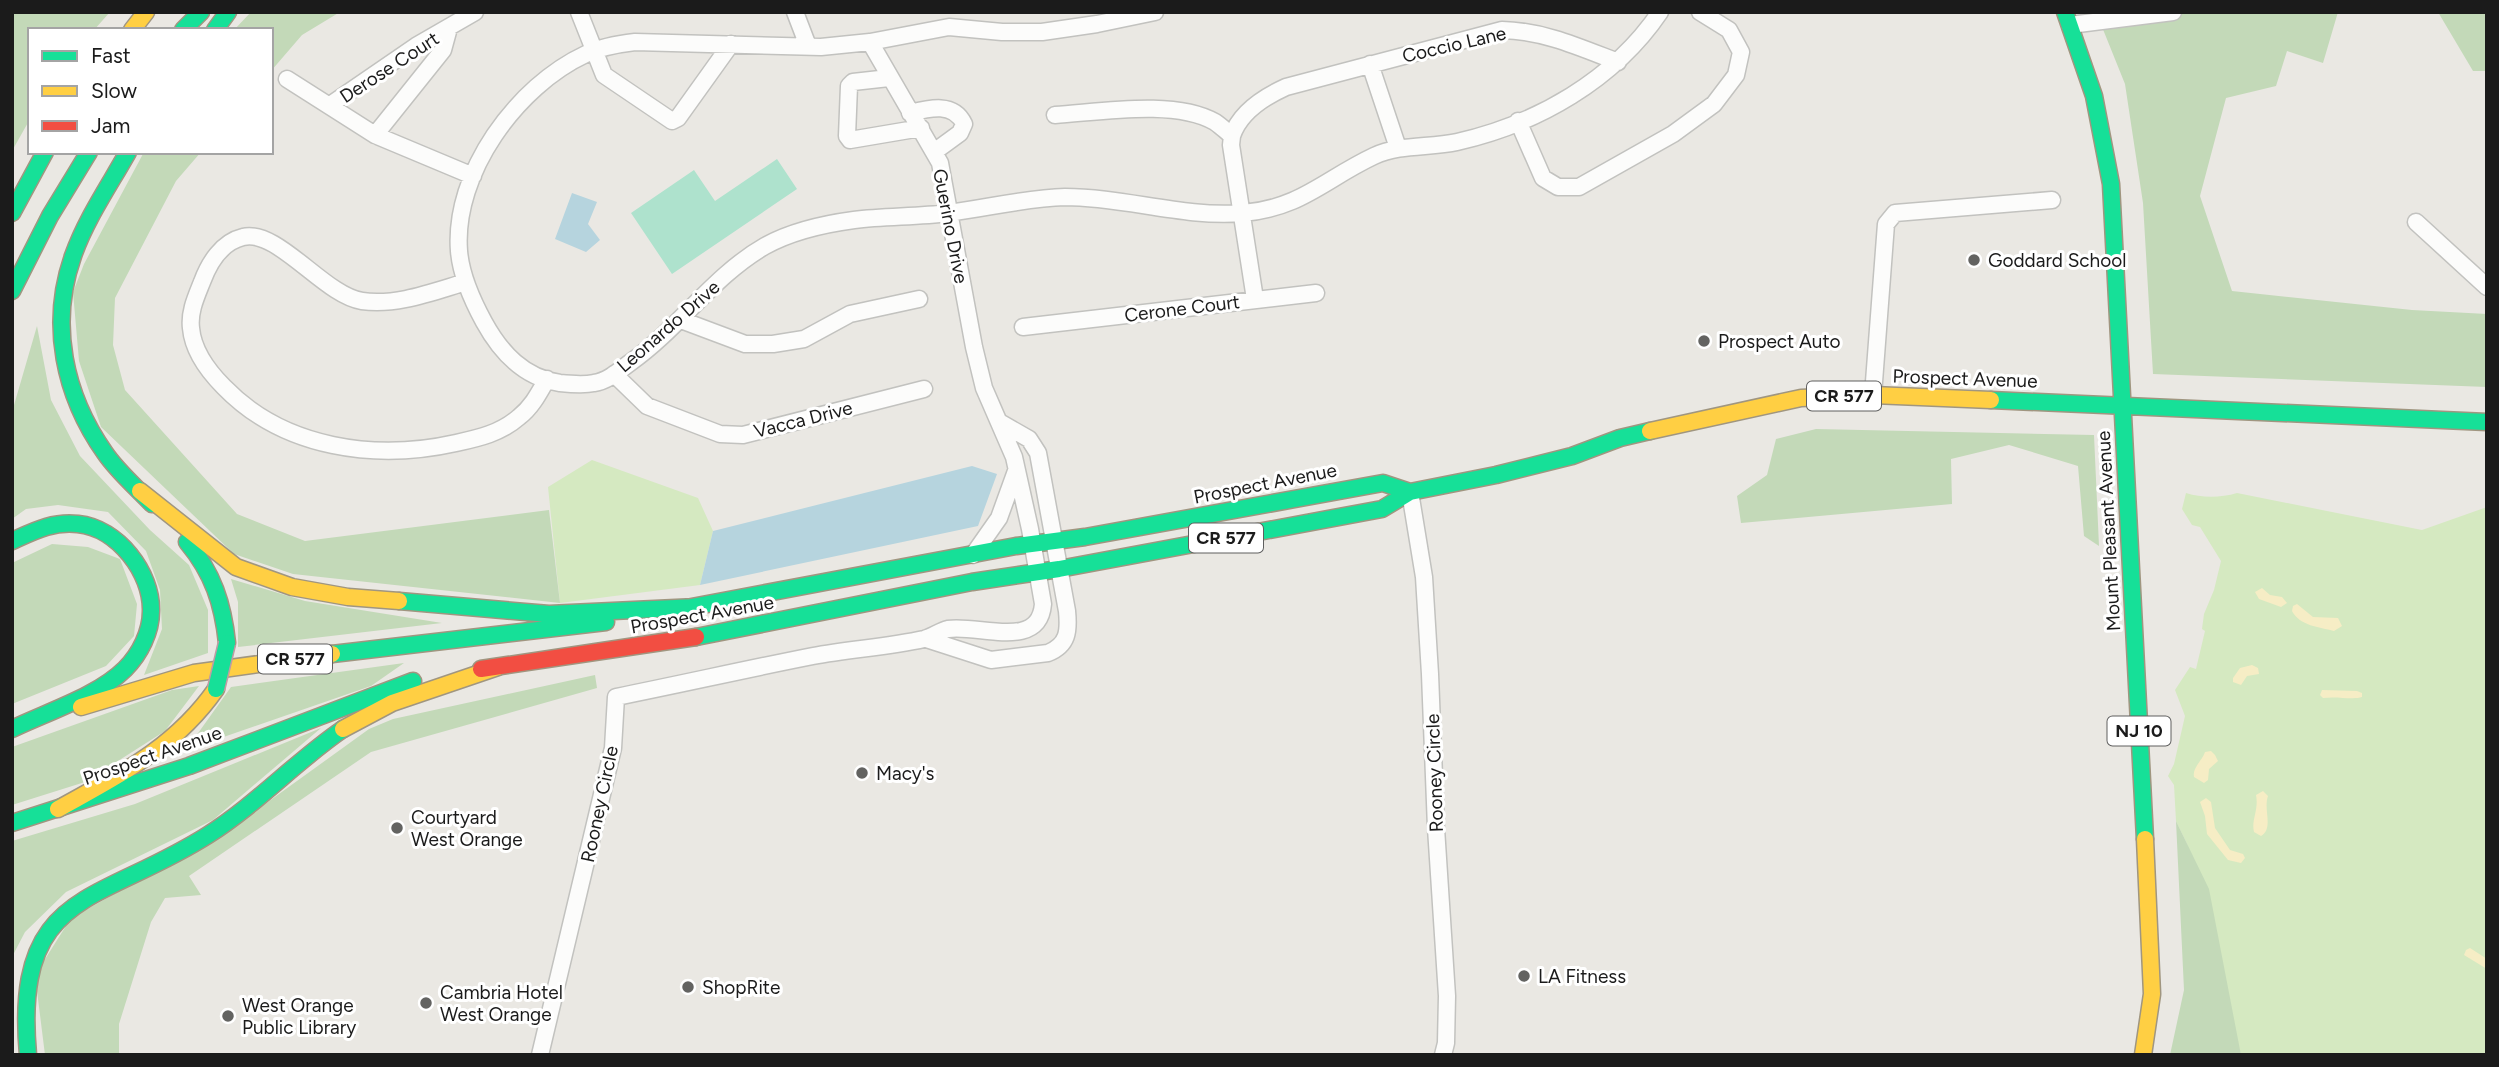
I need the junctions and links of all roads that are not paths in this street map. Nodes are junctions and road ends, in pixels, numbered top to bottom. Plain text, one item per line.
1 (146, 12) edge
2 (201, 12) edge
3 (228, 12) edge
4 (475, 12) edge
5 (579, 12) edge
6 (795, 12) edge
7 (1155, 12) edge
8 (1660, 12) edge
9 (1700, 12) edge
10 (2173, 12) edge
11 (1095, 18) edge
12 (2068, 19) edge
13 (941, 20) edge
14 (134, 28) edge
15 (185, 28) edge
16 (216, 28) edge
17 (449, 28) junction
18 (870, 42) junction
19 (731, 44) junction
20 (808, 46) junction
21 (595, 51) junction
22 (1618, 62) junction
23 (1370, 64) junction
24 (890, 78) junction
25 (287, 79) dead end
26 (330, 105) junction
27 (910, 113) junction
28 (1055, 115) dead end
29 (1518, 121) junction
30 (921, 128) junction
31 (375, 135) junction
32 (1232, 136) junction
33 (1398, 148) junction
34 (934, 152) junction
35 (44, 154) edge
36 (88, 154) edge
37 (127, 154) edge
38 (473, 176) junction
39 (2052, 200) dead end
40 (14, 209) edge
41 (951, 213) junction
42 (1243, 213) junction
43 (2416, 222) dead end
44 (466, 282) junction
45 (2487, 287) edge
46 (12, 291) edge
47 (1316, 293) dead end
48 (919, 299) dead end
49 (1255, 299) junction
50 (681, 320) junction
51 (1023, 327) dead end
52 (614, 374) junction
53 (547, 379) junction
54 (924, 389) dead end
55 (1873, 395) junction
56 (2123, 406) junction
57 (2487, 422) edge
58 (1001, 423) junction
59 (1017, 469) junction
60 (140, 491) junction
61 (1410, 492) junction
62 (12, 541) edge
63 (1054, 542) junction
64 (1033, 544) junction
65 (973, 555) junction
66 (1059, 569) junction
67 (1037, 572) junction
68 (697, 607) junction
69 (926, 639) junction
70 (498, 667) junction
71 (12, 730) edge
72 (58, 809) junction
73 (12, 823) edge
74 (28, 1055) edge
75 (540, 1055) edge
76 (1443, 1055) edge
77 (2143, 1055) edge

1 - 14 main road
2 - 15 main road
3 - 16 main road
4 - 17 street, Derose Court
5 - 21 street
6 - 20 street
7 - 11 street, Leonardo Drive
8 - 22 street, Leonardo Drive
9 - 29 street
10 - 12 street
11 - 13 street, Leonardo Drive
12 - 56 main road, Mount Pleasant Avenue
13 - 18 street, Leonardo Drive
17 - 26 street, Derose Court
17 - 31 street, Derose Court
18 - 20 street, Leonardo Drive
18 - 24 street, Guerino Drive
19 - 20 street, Leonardo Drive
19 - 21 street, Leonardo Drive
19 - 21 street
21 - 38 street, Leonardo Drive
22 - 23 street, Coccio Lane
22 - 29 street, Leonardo Drive
23 - 32 street, Coccio Lane
23 - 33 street
24 - 27 street, Guerino Drive
24 - 30 street
25 - 26 street, Derose Court
26 - 31 street, Derose Court
27 - 30 street, Guerino Drive
27 - 34 street
28 - 32 street
29 - 33 street, Leonardo Drive
30 - 34 street, Guerino Drive
31 - 38 street, Derose Court
32 - 42 street, Cerone Court
33 - 42 street, Leonardo Drive
34 - 41 street, Guerino Drive
35 - 40 main road
36 - 46 main road
37 - 60 main road
38 - 44 street, Leonardo Drive
39 - 55 street
41 - 42 street, Leonardo Drive
41 - 50 street, Leonardo Drive
41 - 58 street, Guerino Drive
42 - 49 street, Cerone Court
43 - 45 street
44 - 53 street, Leonardo Drive
44 - 53 street
47 - 49 street
48 - 50 street
49 - 51 street, Cerone Court
50 - 52 street, Leonardo Drive
52 - 53 street, Leonardo Drive
52 - 54 street, Vacca Drive
55 - 56 main road, Prospect Avenue / CR 577
55 - 61 main road, Prospect Avenue / CR 577
56 - 57 main road, Prospect Avenue
56 - 77 main road, Mount Pleasant Avenue / NJ 10
58 - 59 street, Guerino Drive
58 - 63 street
59 - 64 street, Guerino Drive
59 - 65 street
60 - 68 main road
60 - 72 main road, bridge
61 - 63 main road, Prospect Avenue / CR 577
61 - 66 main road, Prospect Avenue / CR 577
61 - 76 street, Rooney Circle
62 - 71 main road
63 - 64 main road, Prospect Avenue / CR 577
63 - 66 street
64 - 65 main road, Prospect Avenue / CR 577
64 - 67 street, Rooney Circle
65 - 68 main road, Prospect Avenue / CR 577
66 - 67 main road, Prospect Avenue / CR 577
66 - 69 street, Rooney Circle
67 - 69 street, Rooney Circle
67 - 70 main road, Prospect Avenue / CR 577
68 - 71 main road, Prospect Avenue / CR 577
69 - 75 street, Rooney Circle
70 - 72 main road, Prospect Avenue / CR 577
70 - 74 main road
72 - 73 main road, Prospect Avenue / CR 577

